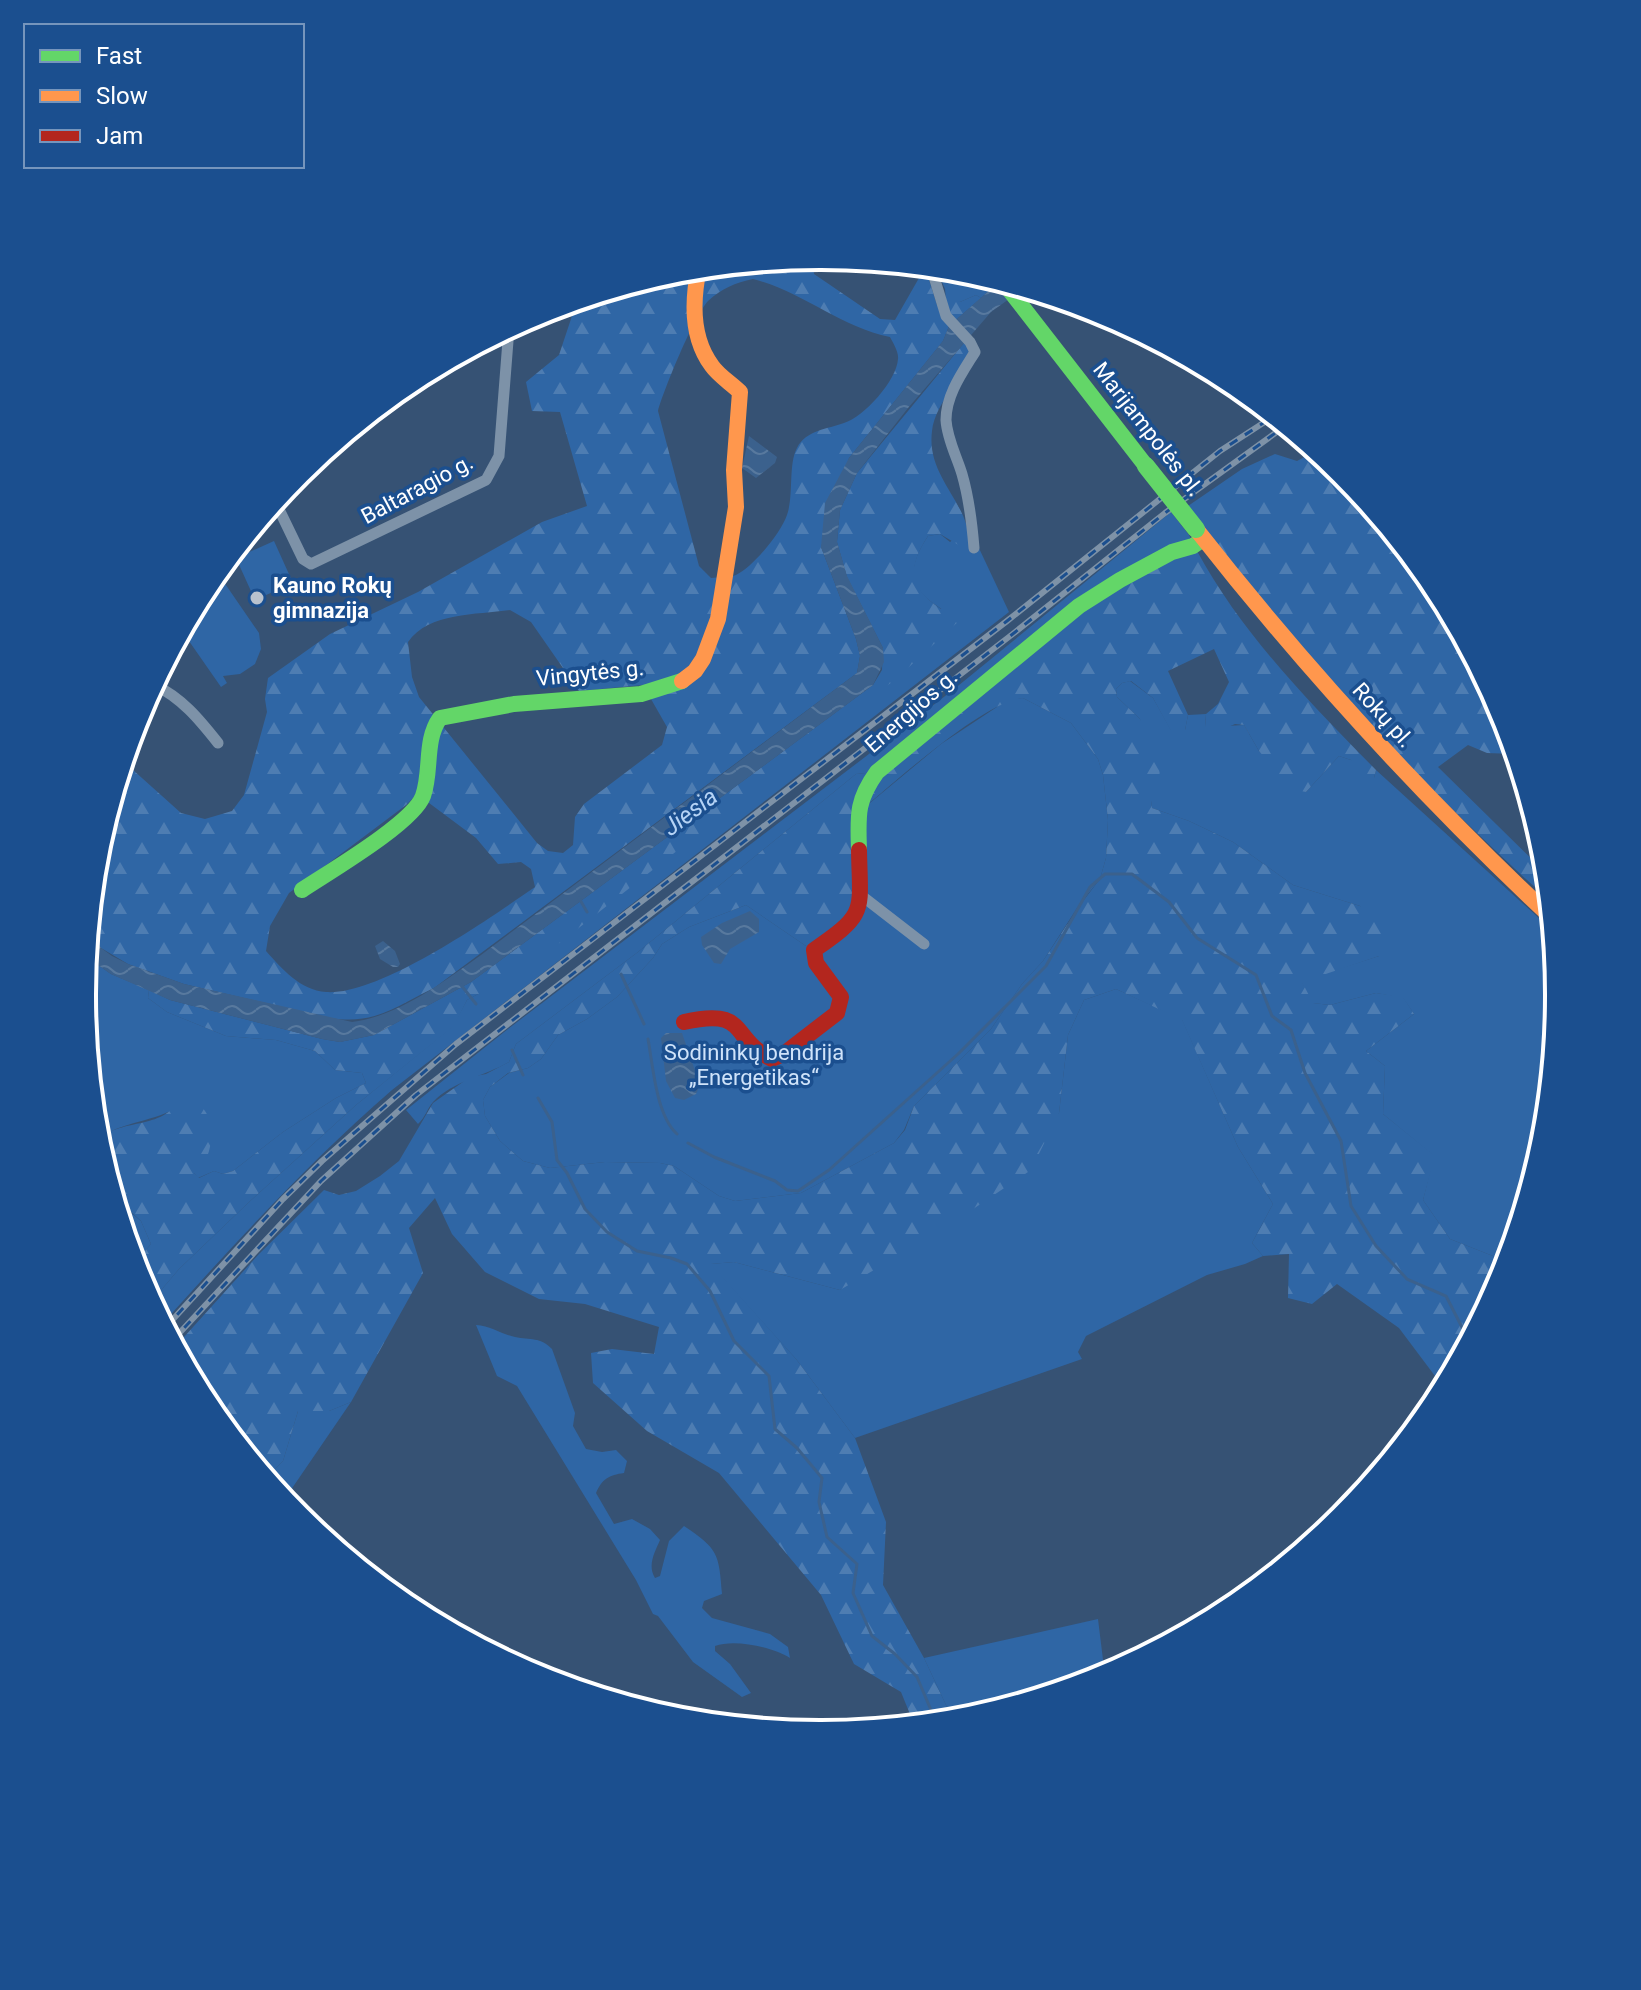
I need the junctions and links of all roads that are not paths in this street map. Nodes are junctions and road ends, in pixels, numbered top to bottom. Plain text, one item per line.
1 (934, 280) edge
2 (698, 281) edge
3 (1015, 297) edge
4 (508, 341) edge
5 (280, 512) edge
6 (1199, 534) junction
7 (974, 548) dead end
8 (164, 690) edge
9 (218, 743) dead end
10 (302, 890) dead end
11 (862, 896) junction
12 (1540, 907) edge
13 (924, 944) dead end
14 (684, 1022) dead end

1 - 7 street
2 - 10 street, Vingytės g.
3 - 6 street, Marijampolės pl., bridge
4 - 5 street, Baltaragio g.
6 - 11 street, Energijos g.
6 - 12 street, Rokų pl.
8 - 9 street
11 - 13 street
11 - 14 street

